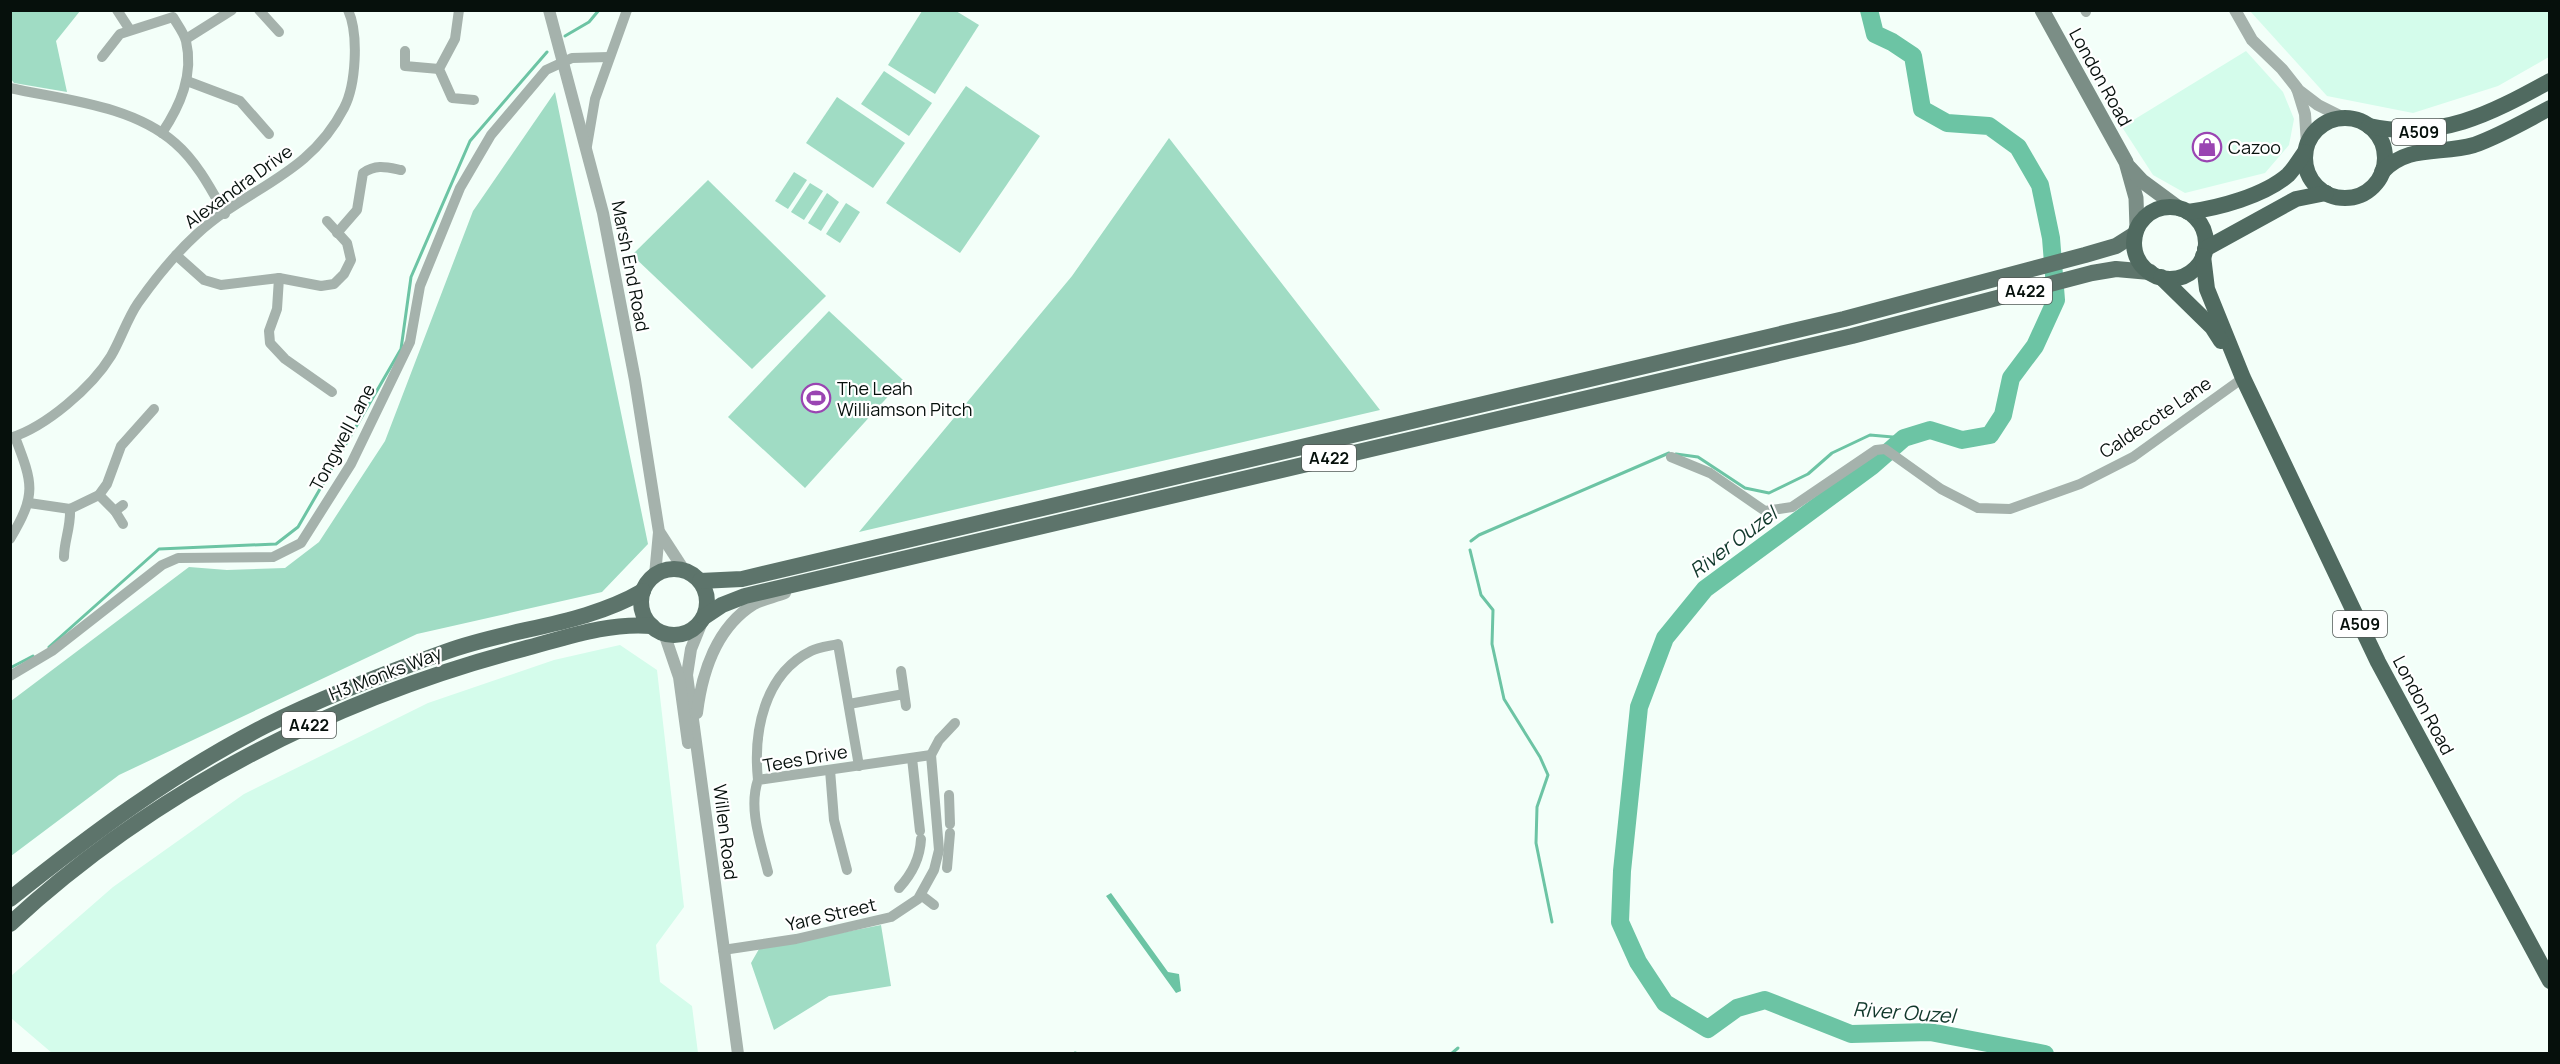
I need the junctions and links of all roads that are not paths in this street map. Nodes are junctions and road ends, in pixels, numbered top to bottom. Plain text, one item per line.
1 (117, 10) edge
2 (232, 10) edge
3 (259, 10) edge
4 (348, 10) edge
5 (459, 10) edge
6 (549, 10) edge
7 (627, 10) edge
8 (2042, 10) edge
9 (2235, 10) edge
10 (173, 14) edge
11 (130, 30) junction
12 (279, 32) dead end
13 (186, 39) junction
14 (405, 51) dead end
15 (102, 57) dead end
16 (609, 57) junction
17 (563, 60) junction
18 (439, 69) junction
19 (187, 81) junction
20 (2550, 81) edge
21 (10, 88) edge
22 (2296, 88) junction
23 (474, 100) dead end
24 (2550, 108) edge
25 (2344, 118) junction
26 (2369, 126) junction
27 (162, 134) junction
28 (269, 134) dead end
29 (587, 146) junction
30 (2306, 148) junction
31 (2126, 162) junction
32 (401, 170) dead end
33 (2382, 172) junction
34 (2326, 193) junction
35 (2184, 210) junction
36 (225, 214) junction
37 (327, 221) dead end
38 (2136, 231) junction
39 (337, 232) junction
40 (2204, 252) junction
41 (176, 255) junction
42 (2155, 275) junction
43 (279, 279) junction
44 (2243, 378) junction
45 (332, 392) dead end
46 (154, 409) dead end
47 (13, 437) edge
48 (1671, 457) dead end
49 (99, 495) junction
50 (29, 503) junction
51 (70, 509) junction
52 (123, 524) dead end
53 (659, 532) junction
54 (10, 539) edge
55 (64, 558) dead end
56 (684, 570) junction
57 (656, 575) junction
58 (831, 576) junction
59 (700, 580) junction
60 (643, 591) junction
61 (704, 617) junction
62 (658, 629) junction
63 (901, 671) dead end
64 (10, 676) edge
65 (904, 694) junction
66 (849, 705) junction
67 (906, 706) dead end
68 (955, 723) dead end
69 (694, 729) junction
70 (931, 755) junction
71 (912, 758) junction
72 (859, 766) junction
73 (830, 770) junction
74 (758, 780) junction
75 (949, 795) dead end
76 (949, 810) junction
77 (936, 812) junction
78 (944, 849) junction
79 (947, 868) dead end
80 (847, 870) dead end
81 (913, 870) junction
82 (768, 872) dead end
83 (929, 880) junction
84 (899, 888) dead end
85 (921, 894) junction
86 (10, 899) edge
87 (934, 905) dead end
88 (10, 924) edge
89 (723, 950) junction
90 (2550, 981) edge
91 (732, 1053) edge
92 (738, 1053) edge

1 - 11 street
2 - 13 street
3 - 12 street
4 - 36 street, Alexandra Drive
5 - 18 street
6 - 17 street, Marsh End Road
7 - 16 street
8 - 31 main road, London Road
9 - 22 street
10 - 11 street
10 - 13 street
11 - 15 street
13 - 19 street
14 - 18 street
16 - 17 street
16 - 29 street
17 - 29 street, Marsh End Road
17 - 64 street, Tongwell Lane
18 - 23 street
19 - 27 street
19 - 28 street
20 - 26 highway, A509
21 - 27 street
22 - 25 street
22 - 30 street
24 - 33 highway, A509
25 - 26 highway
25 - 30 highway
26 - 33 highway
27 - 36 street
29 - 53 street, Marsh End Road
30 - 34 highway
30 - 35 highway
31 - 35 main road, London Road
31 - 38 main road, London Road
32 - 39 street
33 - 34 highway
34 - 40 highway
35 - 38 highway
35 - 40 highway
36 - 41 street, Alexandra Drive
37 - 39 street
38 - 42 highway
38 - 59 main road, A422
39 - 43 street
40 - 42 highway
40 - 44 highway, London Road / A509
41 - 43 street
41 - 47 street, Alexandra Drive
42 - 44 highway, London Road / A509
42 - 58 main road, A422
43 - 45 street
44 - 48 street, Caldecote Lane
44 - 90 highway, London Road / A509
46 - 49 street
47 - 50 street
49 - 51 street
49 - 52 street
50 - 51 street
50 - 54 street
51 - 55 street
53 - 56 street, Marsh End Road
53 - 57 street, Marsh End Road
56 - 57 main road
56 - 59 main road
57 - 60 main road
58 - 61 main road, A422
58 - 69 street
59 - 61 main road
60 - 62 main road
60 - 86 main road, H3 Monks Way / A422
61 - 62 main road
61 - 69 street, Willen Road
62 - 88 main road, H3 Monks Way / A422
62 - 91 street, Willen Road
63 - 65 street
65 - 66 street
65 - 67 street
66 - 72 street
66 - 74 street
68 - 70 street
69 - 89 street, Willen Road
70 - 71 street, Tees Drive
70 - 77 street, Yare Street
71 - 72 street, Tees Drive
71 - 81 street, Yare Street
72 - 73 street, Tees Drive
73 - 74 street, Tees Drive
73 - 80 street
74 - 82 street, Tees Drive
75 - 76 street, Yare Street
76 - 77 street
76 - 78 street, Yare Street
77 - 78 street, Yare Street
78 - 79 street, Yare Street
78 - 83 street, Yare Street
81 - 83 street
81 - 84 street, Yare Street
83 - 85 street, Yare Street
85 - 87 street
85 - 89 street, Yare Street
89 - 92 street, Willen Road

